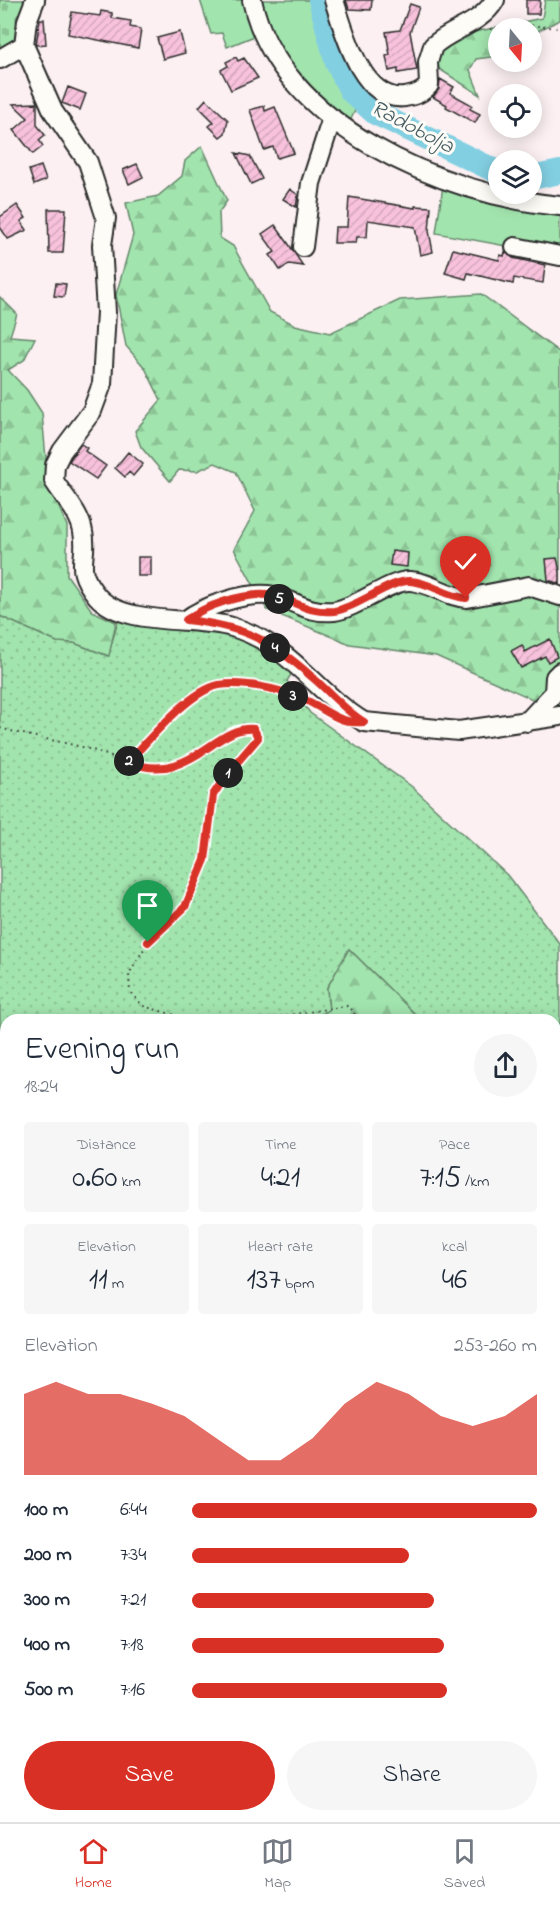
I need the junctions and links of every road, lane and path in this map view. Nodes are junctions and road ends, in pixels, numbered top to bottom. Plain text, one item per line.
1 (35, 0) edge
2 (252, 0) edge
3 (334, 0) edge
4 (495, 0) edge
5 (542, 26) edge
6 (560, 28) edge
7 (24, 45) junction
8 (0, 59) edge
9 (332, 118) junction
10 (560, 206) edge
11 (303, 247) dead end
12 (515, 247) dead end
13 (560, 256) edge
14 (560, 596) edge
15 (186, 620) junction
16 (560, 672) edge
17 (319, 708) dead end
18 (560, 716) edge
19 (527, 722) junction
20 (0, 728) edge
21 (128, 762) junction
22 (171, 1014) edge
23 (296, 1014) edge
24 (354, 1014) edge

1 - 7 street
2 - 9 street
3 - 4 street
5 - 6 path
7 - 8 street
7 - 15 street
9 - 10 street
9 - 11 street
12 - 13 street
14 - 15 street
15 - 19 street
16 - 19 street
17 - 21 path
18 - 19 street
20 - 21 path
21 - 22 path
23 - 24 path

